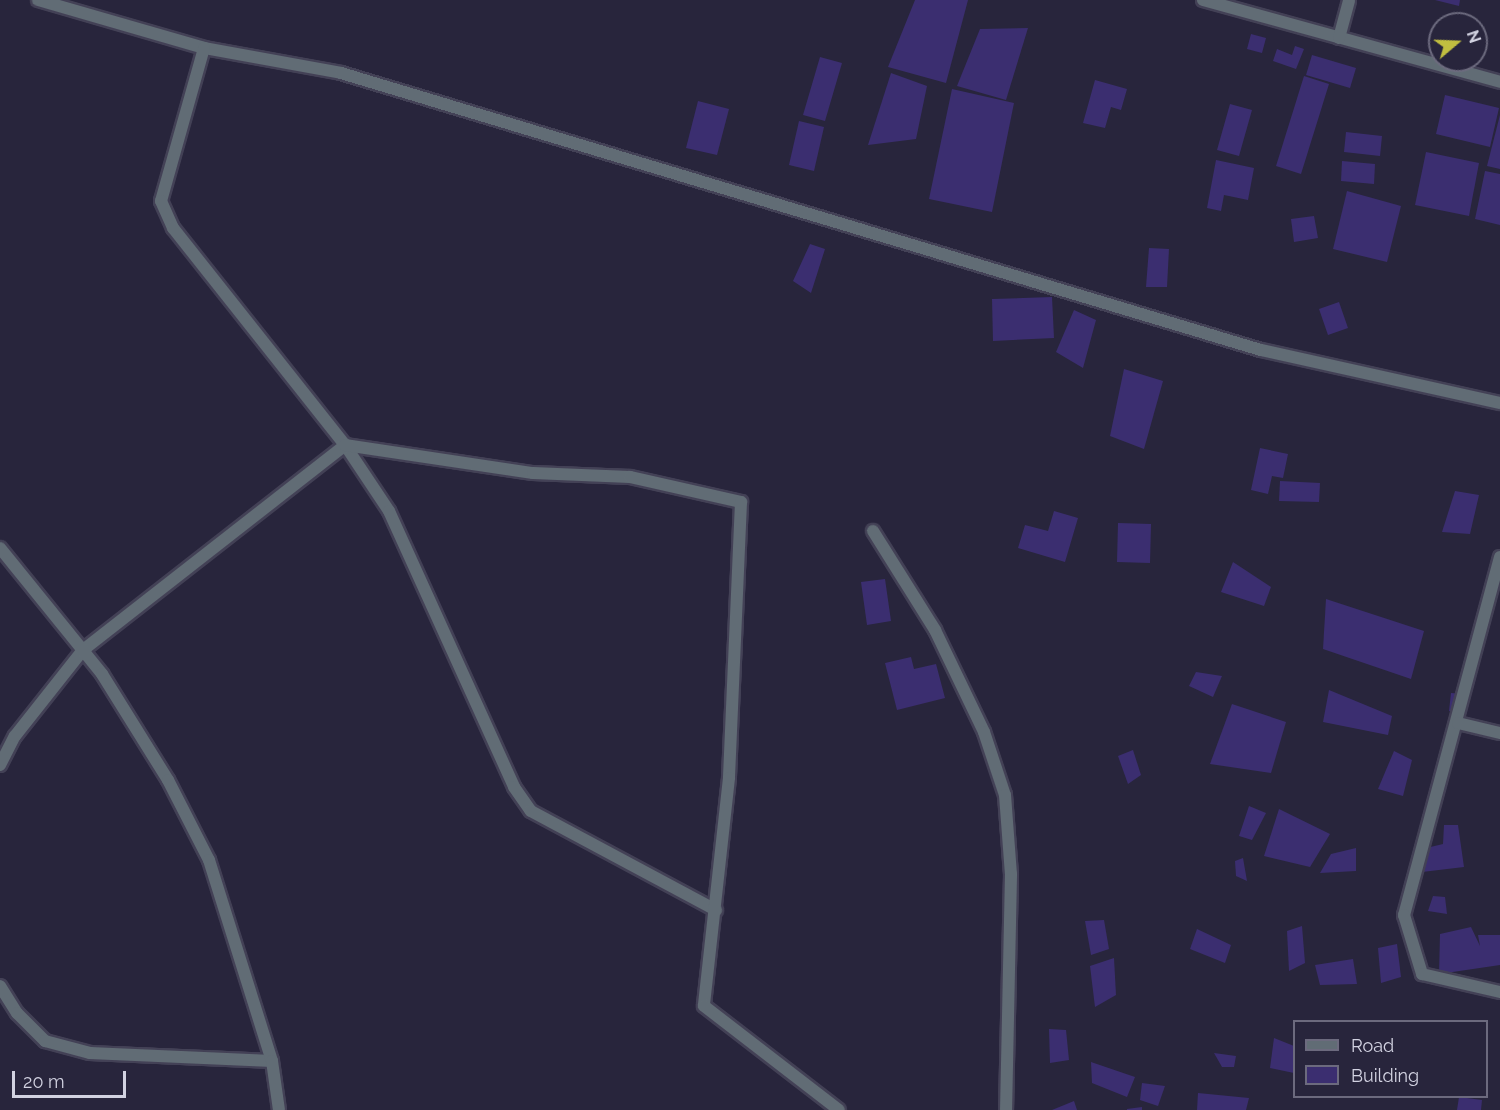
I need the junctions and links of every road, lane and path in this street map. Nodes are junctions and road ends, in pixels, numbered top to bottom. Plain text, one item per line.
1 (38, 0) edge
2 (1203, 0) edge
3 (1348, 0) edge
4 (1339, 38) junction
5 (204, 48) junction
6 (1500, 82) edge
7 (1500, 403) edge
8 (345, 445) junction
9 (873, 531) dead end
10 (0, 548) edge
11 (1500, 557) edge
12 (83, 650) junction
13 (1458, 723) junction
14 (1500, 733) edge
15 (0, 765) edge
16 (716, 910) junction
17 (0, 986) edge
18 (1500, 992) edge
19 (272, 1061) junction
20 (279, 1110) edge
21 (839, 1110) edge
22 (1006, 1110) edge

1 - 5 street
2 - 4 street
3 - 4 street
4 - 6 street
5 - 7 street
5 - 8 street
8 - 12 street
8 - 16 street
8 - 16 street
9 - 22 street
10 - 12 street
11 - 13 street
12 - 15 street
12 - 19 street
13 - 14 street
13 - 18 street
16 - 21 street
17 - 19 street
19 - 20 street

